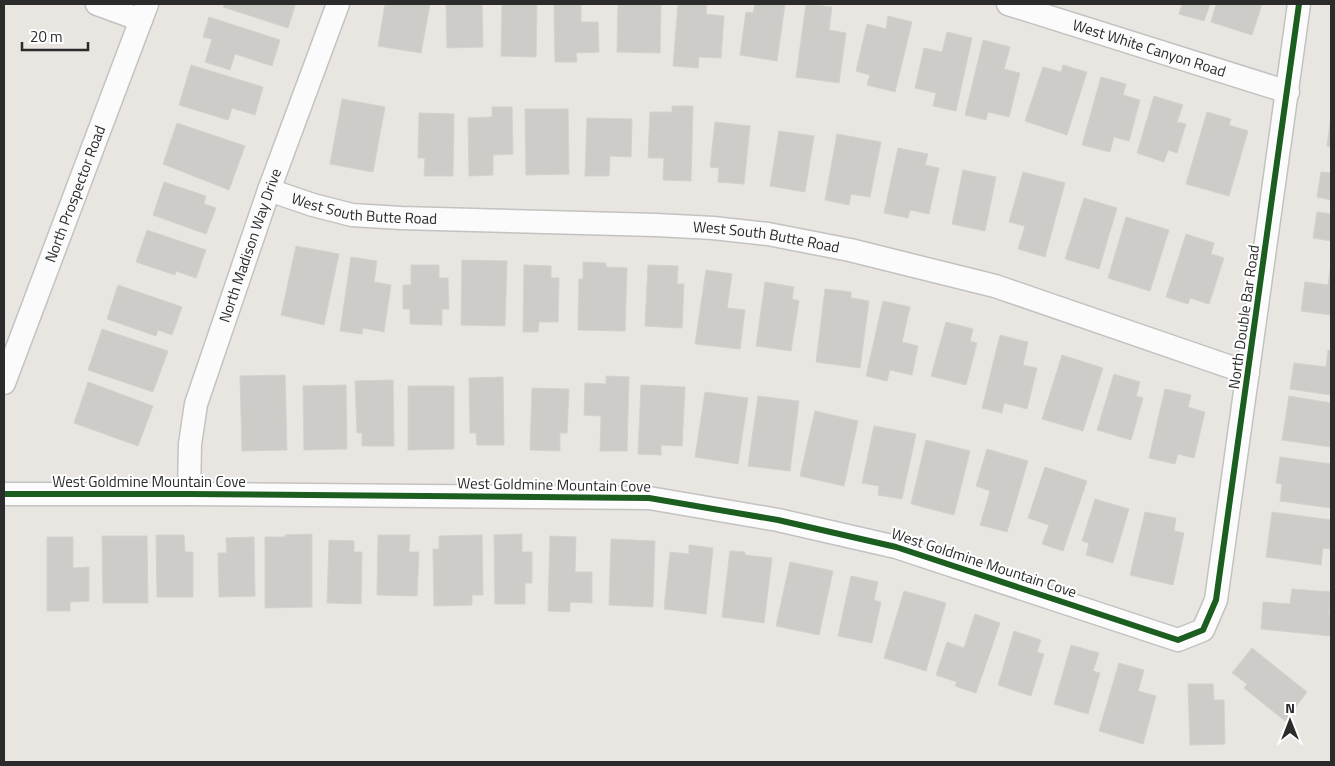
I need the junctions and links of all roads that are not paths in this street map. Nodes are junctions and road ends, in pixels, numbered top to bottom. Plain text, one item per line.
1 (97, 4) edge
2 (338, 4) edge
3 (1008, 4) edge
4 (1299, 4) edge
5 (144, 12) edge
6 (1288, 92) junction
7 (270, 190) junction
8 (1248, 373) junction
9 (4, 383) edge
10 (4, 494) edge
11 (189, 494) junction
12 (1203, 630) joint

1 - 5 street
2 - 7 street, North Madison Way Drive
3 - 6 street, West White Canyon Road
4 - 6 street, North Double Bar Road
5 - 9 street, North Prospector Road
6 - 8 street, North Double Bar Road
7 - 8 street, West South Butte Road
7 - 11 street, North Madison Way Drive
8 - 12 street, North Double Bar Road
10 - 11 street, West Goldmine Mountain Cove
11 - 12 street, West Goldmine Mountain Cove

